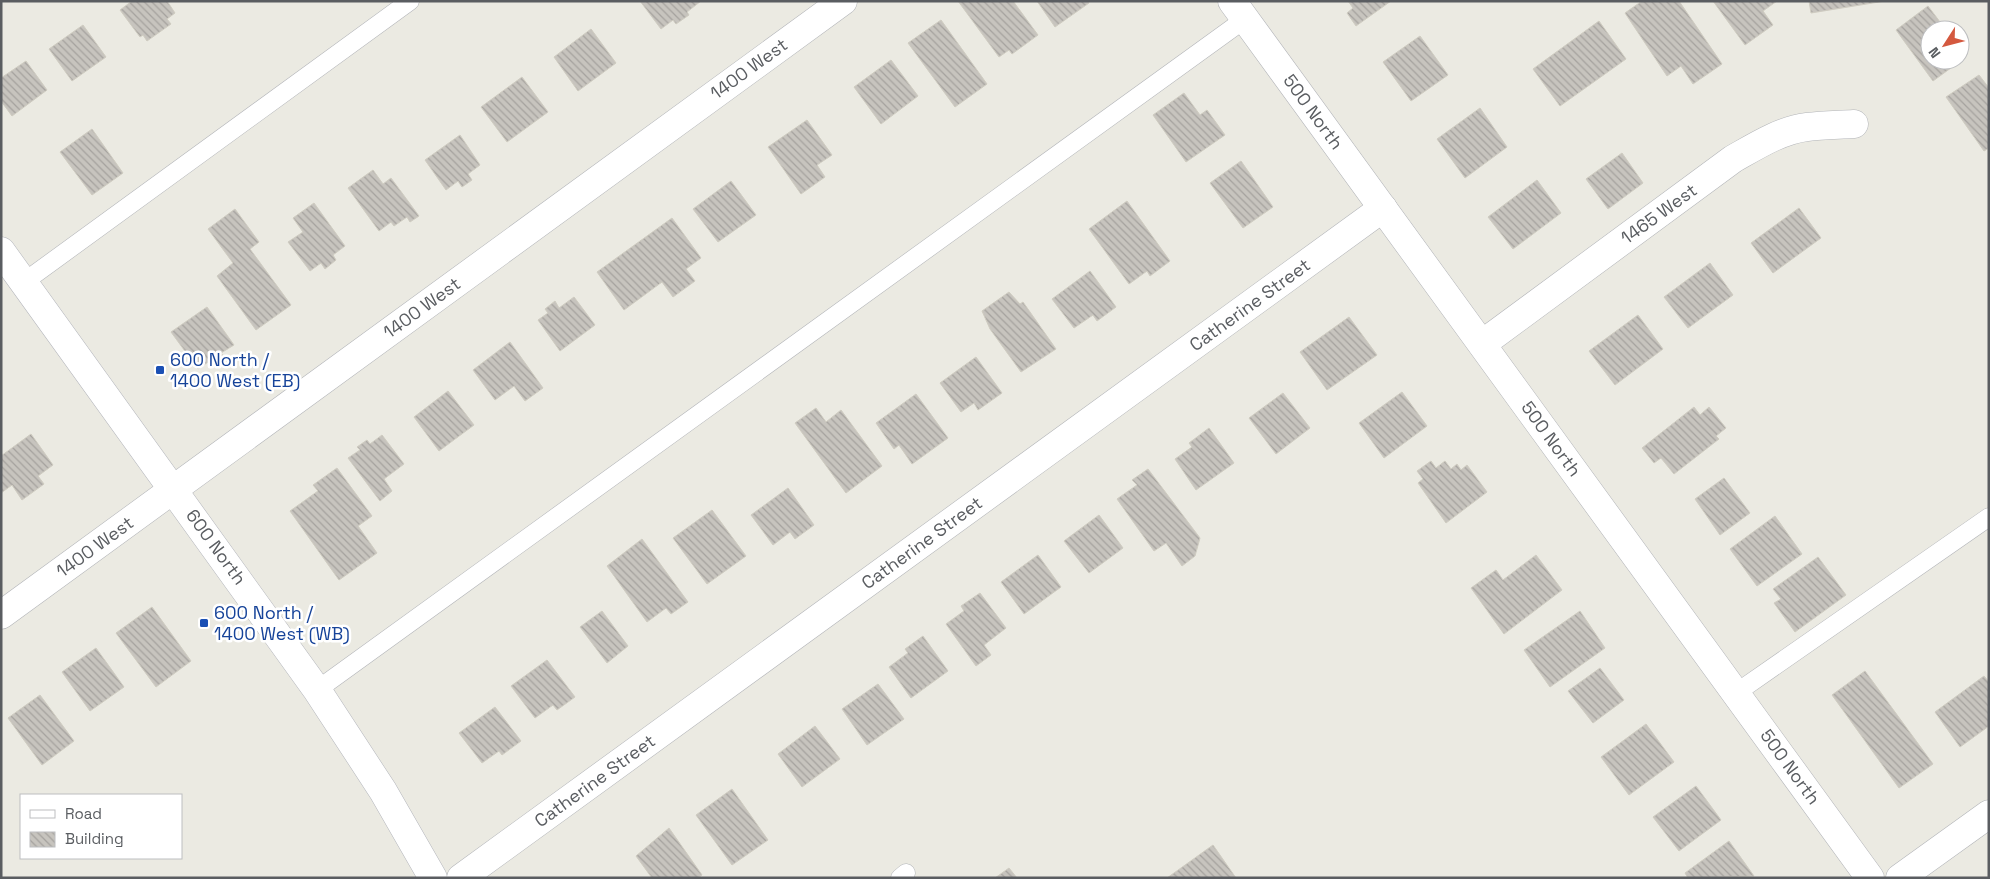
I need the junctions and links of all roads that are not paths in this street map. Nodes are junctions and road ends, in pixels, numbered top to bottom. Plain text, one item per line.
1 (410, 1) edge
2 (843, 1) edge
3 (1239, 10) edge
4 (1854, 124) dead end
5 (1383, 208) junction
6 (1, 251) edge
7 (24, 282) junction
8 (1482, 344) junction
9 (174, 489) junction
10 (1989, 517) edge
11 (1, 615) edge
12 (318, 690) junction
13 (1736, 693) junction
14 (1989, 814) edge
15 (432, 878) edge
16 (462, 878) edge
17 (1870, 878) edge
18 (1900, 878) edge

1 - 7 lane
2 - 9 street, 1400 West
3 - 5 street, 500 North
3 - 12 lane
4 - 8 street, 1465 West
5 - 8 street, 500 North
5 - 16 street, Catherine Street
6 - 7 street, 600 North
7 - 9 street, 600 North
8 - 13 street, 500 North
9 - 11 street, 1400 West
9 - 12 street, 600 North
10 - 13 lane
12 - 15 street, 600 North
13 - 17 street, 500 North
14 - 18 street

